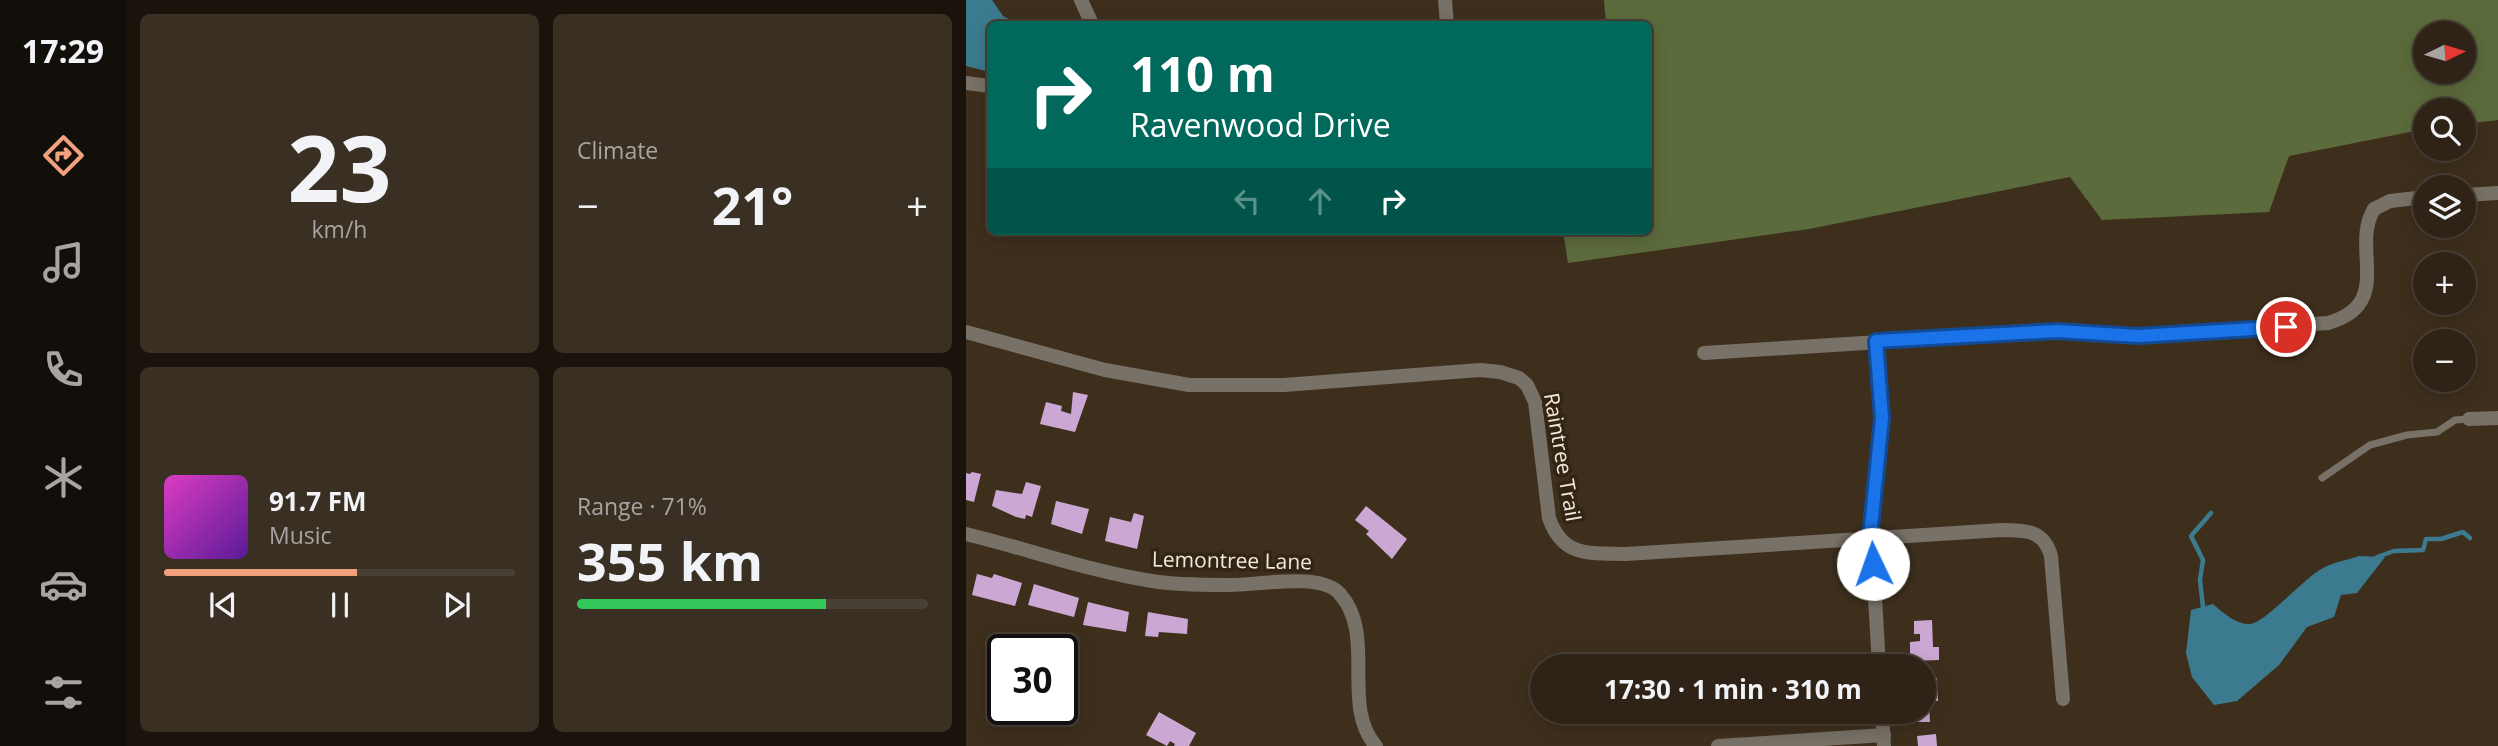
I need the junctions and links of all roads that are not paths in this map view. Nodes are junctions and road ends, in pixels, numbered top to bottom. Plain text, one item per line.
1 (1081, 0) edge
2 (1445, 0) edge
3 (1091, 21) edge
4 (1447, 21) edge
5 (966, 83) edge
6 (987, 86) edge
7 (2498, 193) edge
8 (2476, 194) edge
9 (2413, 198) edge
10 (966, 332) edge
11 (1876, 341) junction
12 (1704, 353) dead end
13 (2498, 418) edge
14 (2469, 419) joint
15 (2322, 478) dead end
16 (966, 534) edge
17 (1871, 538) junction
18 (1878, 654) edge
19 (2063, 699) dead end
20 (1884, 740) edge
21 (1737, 745) edge
22 (1376, 746) edge
23 (1717, 746) edge

1 - 3 street
2 - 4 street
5 - 6 street
7 - 8 street
9 - 11 street
10 - 17 street, Raintree Trail
11 - 12 street
11 - 17 street
13 - 14 street
14 - 15 lane
16 - 22 street, Lemontree Lane
17 - 18 street
17 - 19 street, Raintree Trail
20 - 21 street
21 - 23 street

